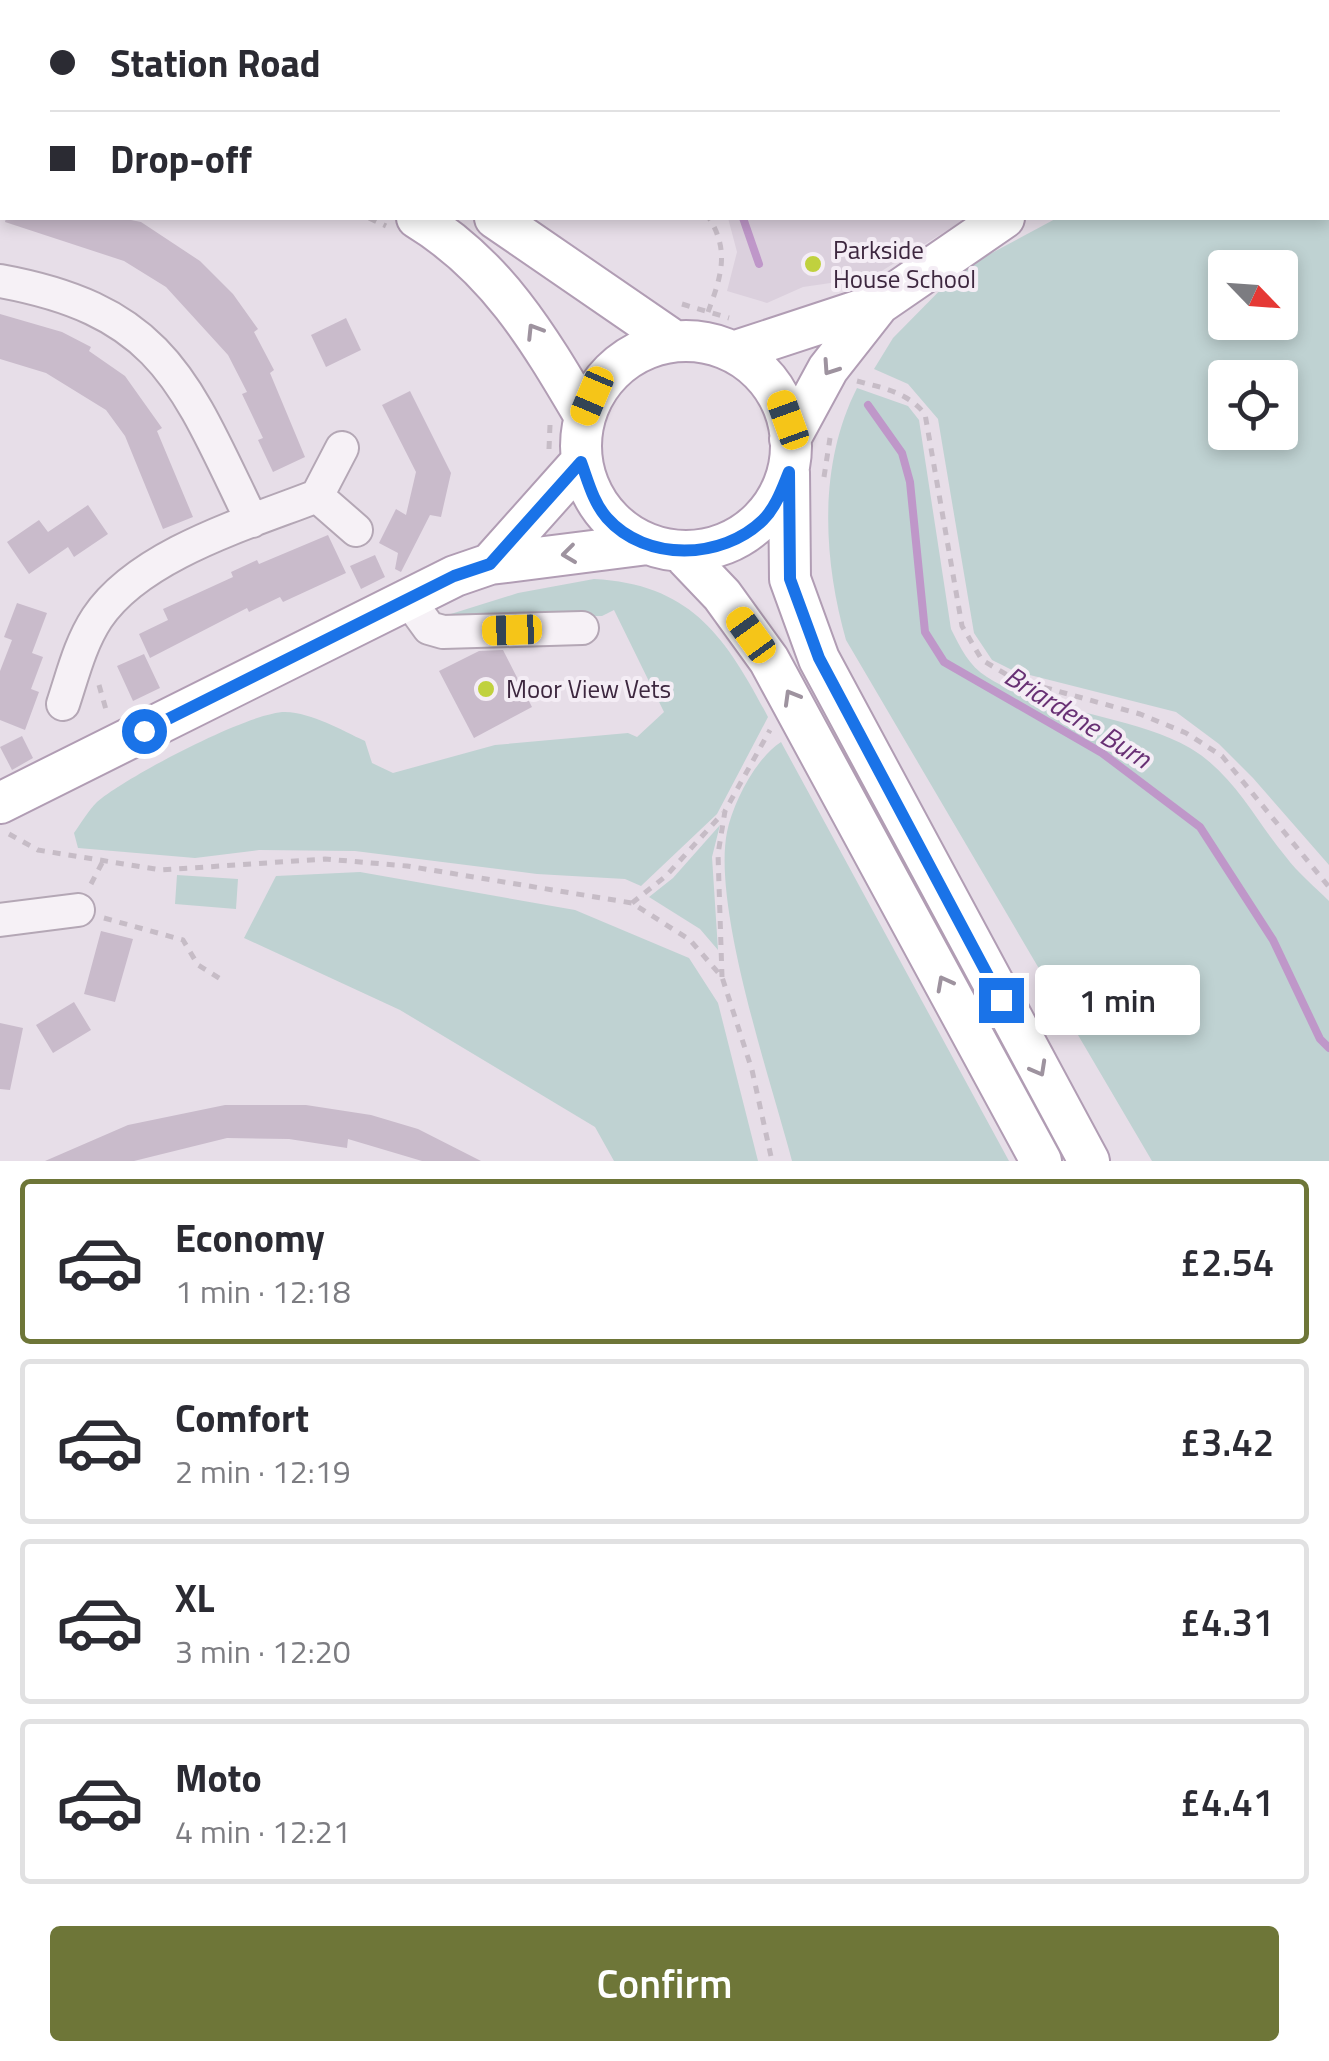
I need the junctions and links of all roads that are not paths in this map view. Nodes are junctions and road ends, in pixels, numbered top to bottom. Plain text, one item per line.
1 (499, 220) edge
2 (1001, 220) edge
3 (409, 226) edge
4 (0, 281) edge
5 (878, 304) junction
6 (674, 341) junction
7 (736, 352) junction
8 (567, 417) junction
9 (342, 448) dead end
10 (564, 462) junction
11 (801, 463) junction
12 (317, 496) junction
13 (252, 522) junction
14 (356, 530) dead end
15 (664, 548) junction
16 (490, 564) junction
17 (408, 599) junction
18 (582, 628) dead end
19 (64, 704) dead end
20 (0, 803) edge
21 (78, 910) road end
22 (5, 930) edge
23 (1041, 1161) edge
24 (1089, 1161) edge

1 - 6 main road
2 - 5 main road
8 -> 3 main road
4 - 13 street
5 - 7 main road
5 -> 11 main road
6 - 7 main road
6 - 8 main road
7 - 11 main road
8 - 10 main road
9 - 12 street
10 - 15 main road
10 - 16 main road
11 - 15 main road
11 -> 24 main road
12 - 13 street
12 - 14 street
13 - 19 street
15 -> 16 main road
23 -> 15 main road
16 - 17 main road
17 - 18 street
17 - 20 main road
21 - 22 street

